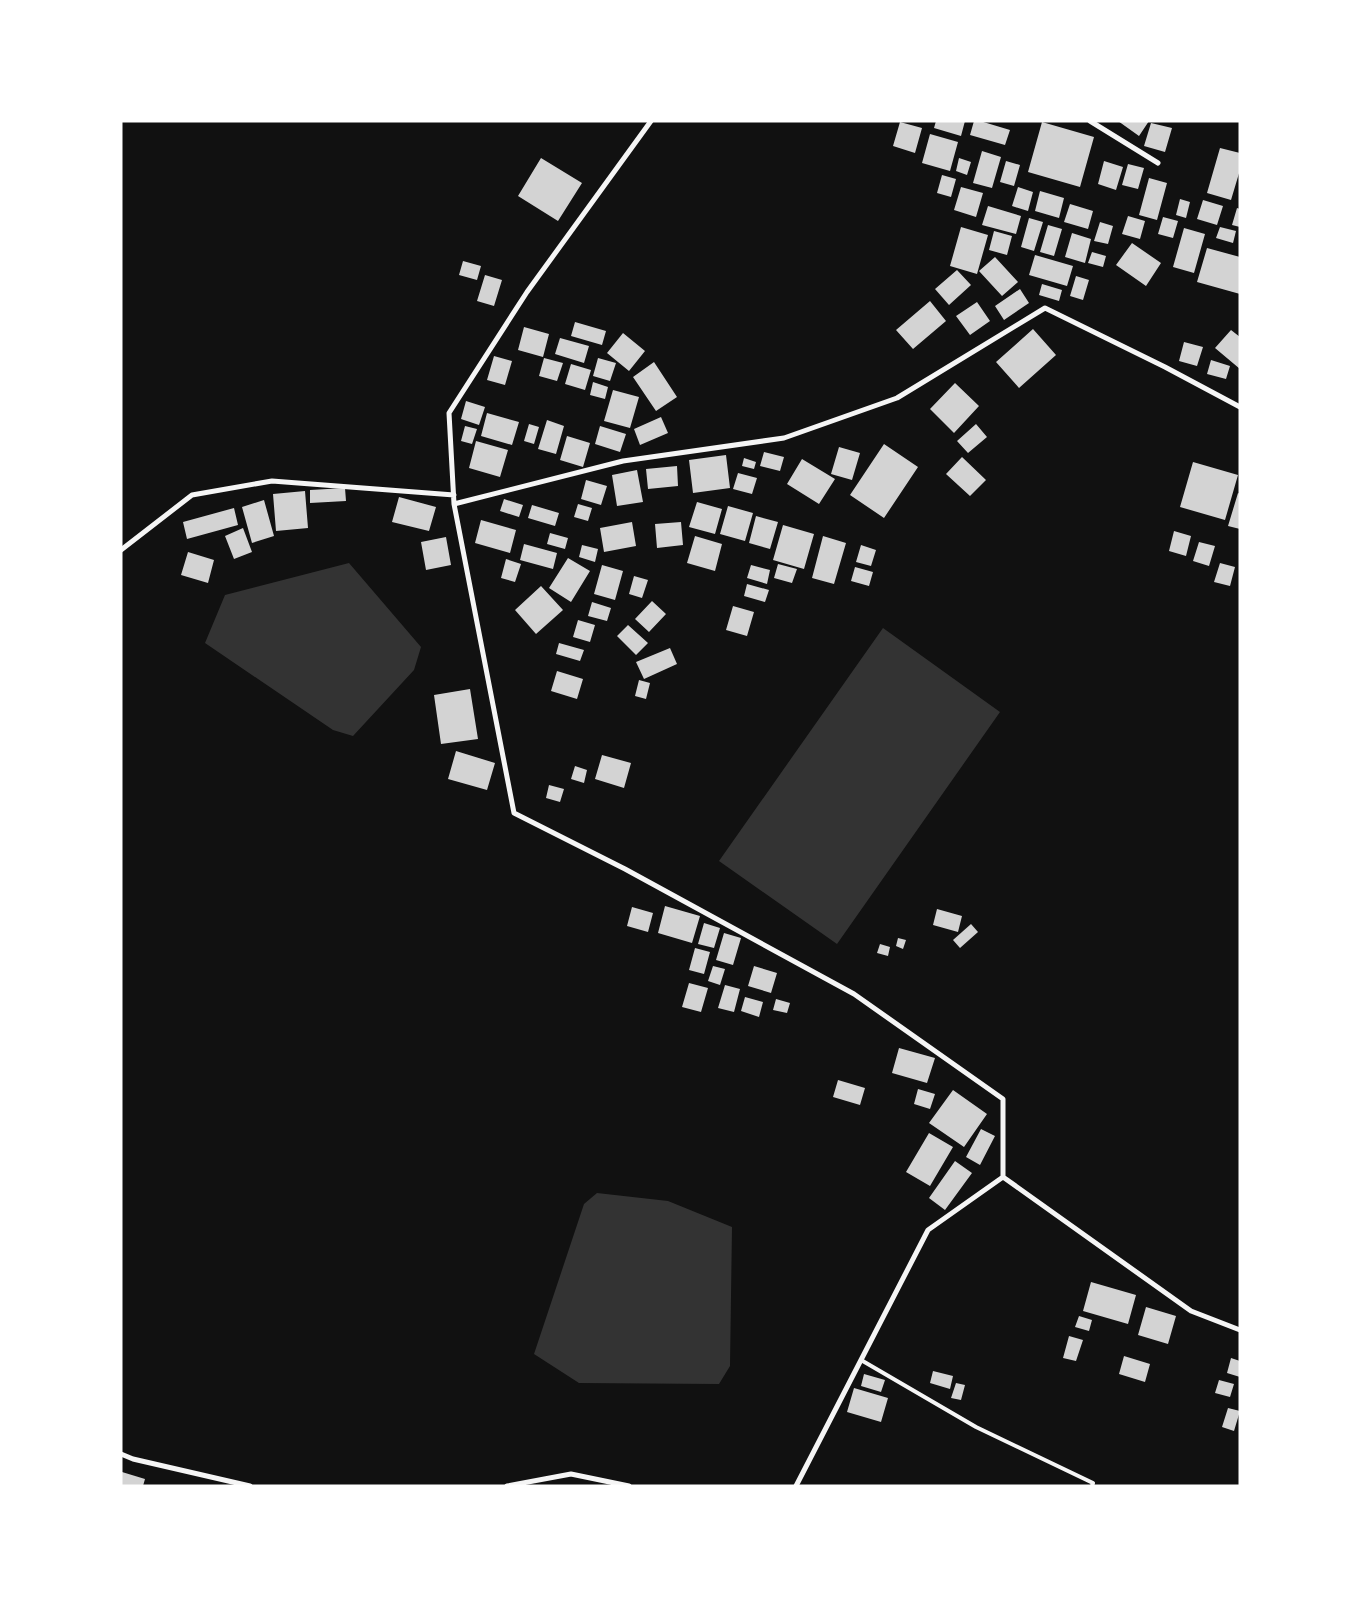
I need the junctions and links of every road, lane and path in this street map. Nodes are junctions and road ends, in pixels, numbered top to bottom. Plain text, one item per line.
1 (651, 121) edge
2 (1090, 121) edge
3 (1158, 163) dead end
4 (1240, 407) edge
5 (454, 495) junction
6 (454, 504) junction
7 (121, 550) edge
8 (1003, 1177) junction
9 (1240, 1330) edge
10 (861, 1360) junction
11 (121, 1454) edge
12 (250, 1486) edge
13 (507, 1486) edge
14 (629, 1486) edge
15 (796, 1486) edge
16 (1092, 1486) edge

1 - 5 street
2 - 3 street
4 - 6 street
5 - 6 street
5 - 7 street
6 - 8 street
8 - 9 street
8 - 10 street
10 - 15 street
10 - 16 lane
11 - 12 street
13 - 14 street

